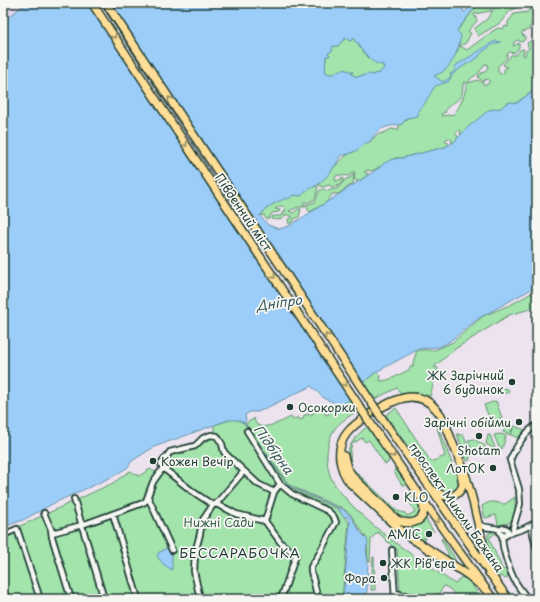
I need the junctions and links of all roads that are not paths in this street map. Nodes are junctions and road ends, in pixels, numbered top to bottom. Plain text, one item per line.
1 (92, 3) edge
2 (106, 3) edge
3 (537, 424) edge
4 (387, 426) joint
5 (247, 431) dead end
6 (377, 433) joint
7 (163, 468) junction
8 (244, 471) junction
9 (280, 484) junction
10 (433, 490) junction
11 (274, 492) junction
12 (148, 497) junction
13 (421, 498) junction
14 (74, 499) dead end
15 (215, 504) junction
16 (44, 513) dead end
17 (113, 514) junction
18 (265, 521) junction
19 (537, 522) edge
20 (82, 524) junction
21 (406, 524) junction
22 (478, 524) junction
23 (531, 526) junction
24 (513, 528) junction
25 (488, 529) junction
26 (503, 529) junction
27 (518, 530) junction
28 (402, 532) junction
29 (52, 533) junction
30 (3, 535) edge
31 (505, 535) junction
32 (481, 538) junction
33 (537, 549) edge
34 (172, 550) dead end
35 (392, 550) dead end
36 (489, 573) junction
37 (3, 589) edge
38 (486, 590) junction
39 (395, 593) junction
40 (6, 599) edge
41 (40, 599) edge
42 (71, 599) edge
43 (104, 599) edge
44 (138, 599) edge
45 (200, 599) edge
46 (281, 599) edge
47 (318, 599) edge
48 (395, 599) edge
49 (421, 599) edge
50 (433, 599) edge
51 (439, 599) edge
52 (493, 599) edge
53 (508, 599) edge
54 (528, 599) edge

1 -> 6 highway, Південний міст, bridge
4 -> 2 highway, Південний міст, bridge
3 - 24 street
4 - 10 highway, проспект Миколи Бажана
5 - 9 street
6 -> 13 highway, проспект Миколи Бажана
7 - 8 street
7 - 12 street
7 - 15 street
8 - 11 street
8 - 15 street
9 - 11 street
9 - 47 street
10 - 21 highway
10 - 36 highway, проспект Миколи Бажана
11 - 18 street
12 - 17 street
12 - 34 street
13 - 21 highway
13 -> 38 highway, проспект Миколи Бажана
14 - 20 street
15 - 18 street
15 - 45 street
16 - 29 street
17 - 20 street
17 - 44 street
18 - 46 street
19 - 23 street
20 - 29 street
20 - 43 street
21 - 28 highway
22 - 25 street
22 - 28 highway
22 - 32 highway
23 - 27 street
23 - 33 street
24 - 26 street
24 - 27 street
25 - 26 street
25 - 32 street
26 - 31 street
27 - 31 street
28 - 38 highway
29 - 42 street
30 - 41 street
31 - 54 street
32 - 36 highway
35 - 39 street
36 - 53 highway, проспект Миколи Бажана
37 - 40 street
38 - 52 highway, проспект Миколи Бажана
39 - 48 street
39 - 49 street
50 - 51 street

